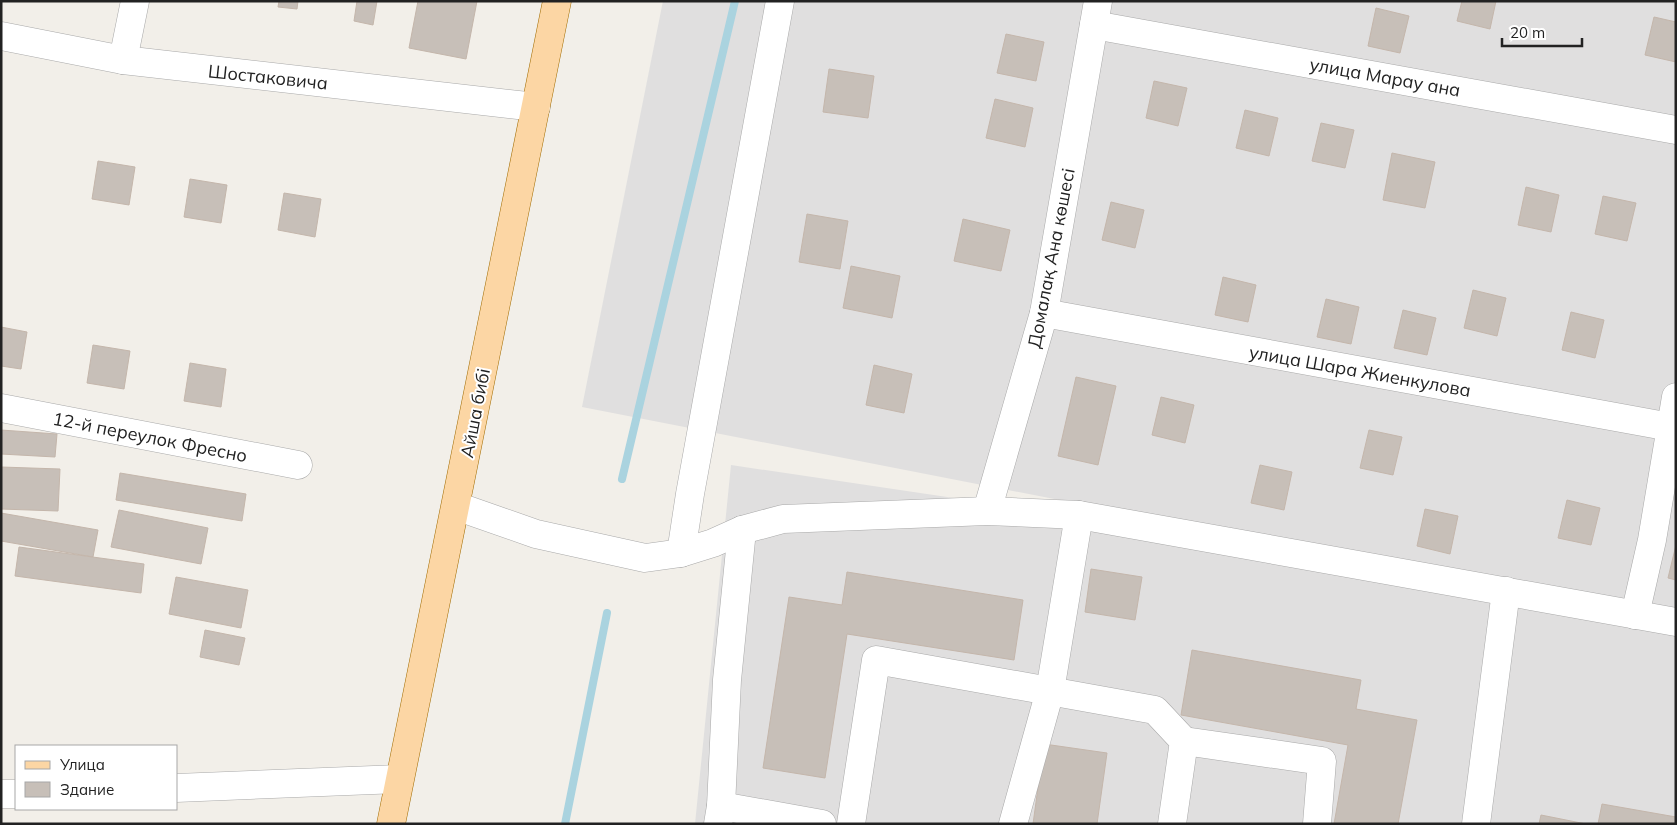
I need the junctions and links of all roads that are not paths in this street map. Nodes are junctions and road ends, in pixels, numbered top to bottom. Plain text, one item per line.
1 (135, 1) edge
2 (557, 1) edge
3 (780, 1) edge
4 (1096, 13) edge
5 (1, 36) edge
6 (123, 60) junction
7 (536, 107) junction
8 (1676, 130) edge
9 (1044, 313) junction
10 (1676, 396) edge
11 (1, 408) edge
12 (1673, 428) edge
13 (298, 465) dead end
14 (456, 506) junction
15 (987, 511) junction
16 (1079, 515) junction
17 (742, 530) junction
18 (681, 553) junction
19 (1506, 591) junction
20 (1635, 615) junction
21 (1676, 622) edge
22 (1050, 691) junction
23 (1184, 741) junction
24 (399, 779) junction
25 (178, 788) edge
26 (1, 794) edge
27 (15, 794) edge
28 (719, 815) edge
29 (391, 824) edge
30 (822, 824) edge
31 (851, 824) edge
32 (1013, 824) edge
33 (1172, 824) edge
34 (1317, 824) edge
35 (1476, 824) edge

1 - 6 street
2 - 7 main road, Айша бибі
3 - 18 street
4 - 8 street, улица Марау ана
4 - 9 street, Домалақ Ана көшесі
5 - 6 street, Шостаковича
6 - 7 street, Шостаковича
7 - 14 main road, Айша бибі
9 - 12 street, улица Шара Жиенкулова
9 - 15 street, Домалақ Ана көшесі
10 - 12 street
11 - 13 street, 12-й переулок Фресно
12 - 20 street
14 - 18 street
14 - 24 main road, Айша бибі
15 - 16 street
15 - 17 street
16 - 19 street
16 - 22 street
17 - 18 street
17 - 28 street
19 - 20 street
19 - 35 street
20 - 21 street
22 - 23 street
22 - 31 street
22 - 32 street
23 - 33 street
23 - 34 street
24 - 25 street
24 - 29 main road, Айша бибі
26 - 27 street
28 - 30 street

